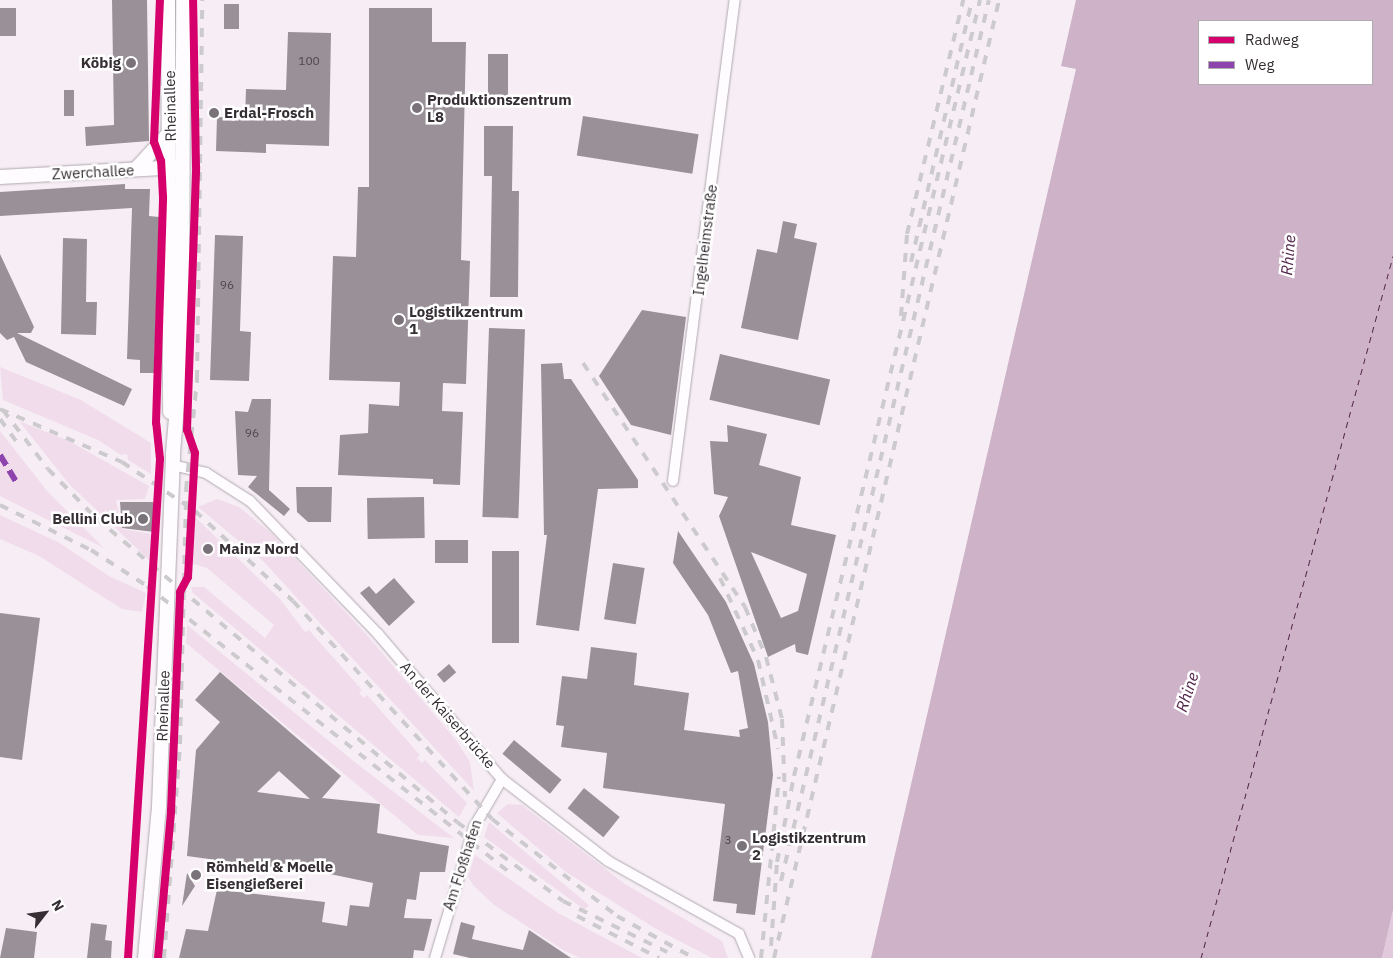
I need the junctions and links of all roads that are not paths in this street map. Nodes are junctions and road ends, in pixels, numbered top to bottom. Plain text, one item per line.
1 (168, 0) edge
2 (183, 0) edge
3 (735, 0) edge
4 (170, 132) junction
5 (171, 167) junction
6 (186, 167) junction
7 (136, 169) junction
8 (0, 177) edge
9 (172, 459) junction
10 (673, 481) dead end
11 (502, 779) junction
12 (145, 958) edge
13 (435, 958) edge
14 (749, 958) edge

1 - 4 main road, Rheinallee
2 - 6 main road, Rheinallee
3 - 10 street, Ingelheimstraße
4 - 5 main road, Rheinallee
4 - 7 main road
5 - 6 main road, Zwerchallee
5 - 7 main road, Zwerchallee
5 - 9 main road, Rheinallee
6 - 9 main road, Rheinallee
7 - 8 main road, Zwerchallee
9 - 11 street, An der Kaiserbrücke
9 - 12 main road, Rheinallee
11 - 13 street, Am Floßhafen
11 - 14 street, An der Kaiserbrücke

